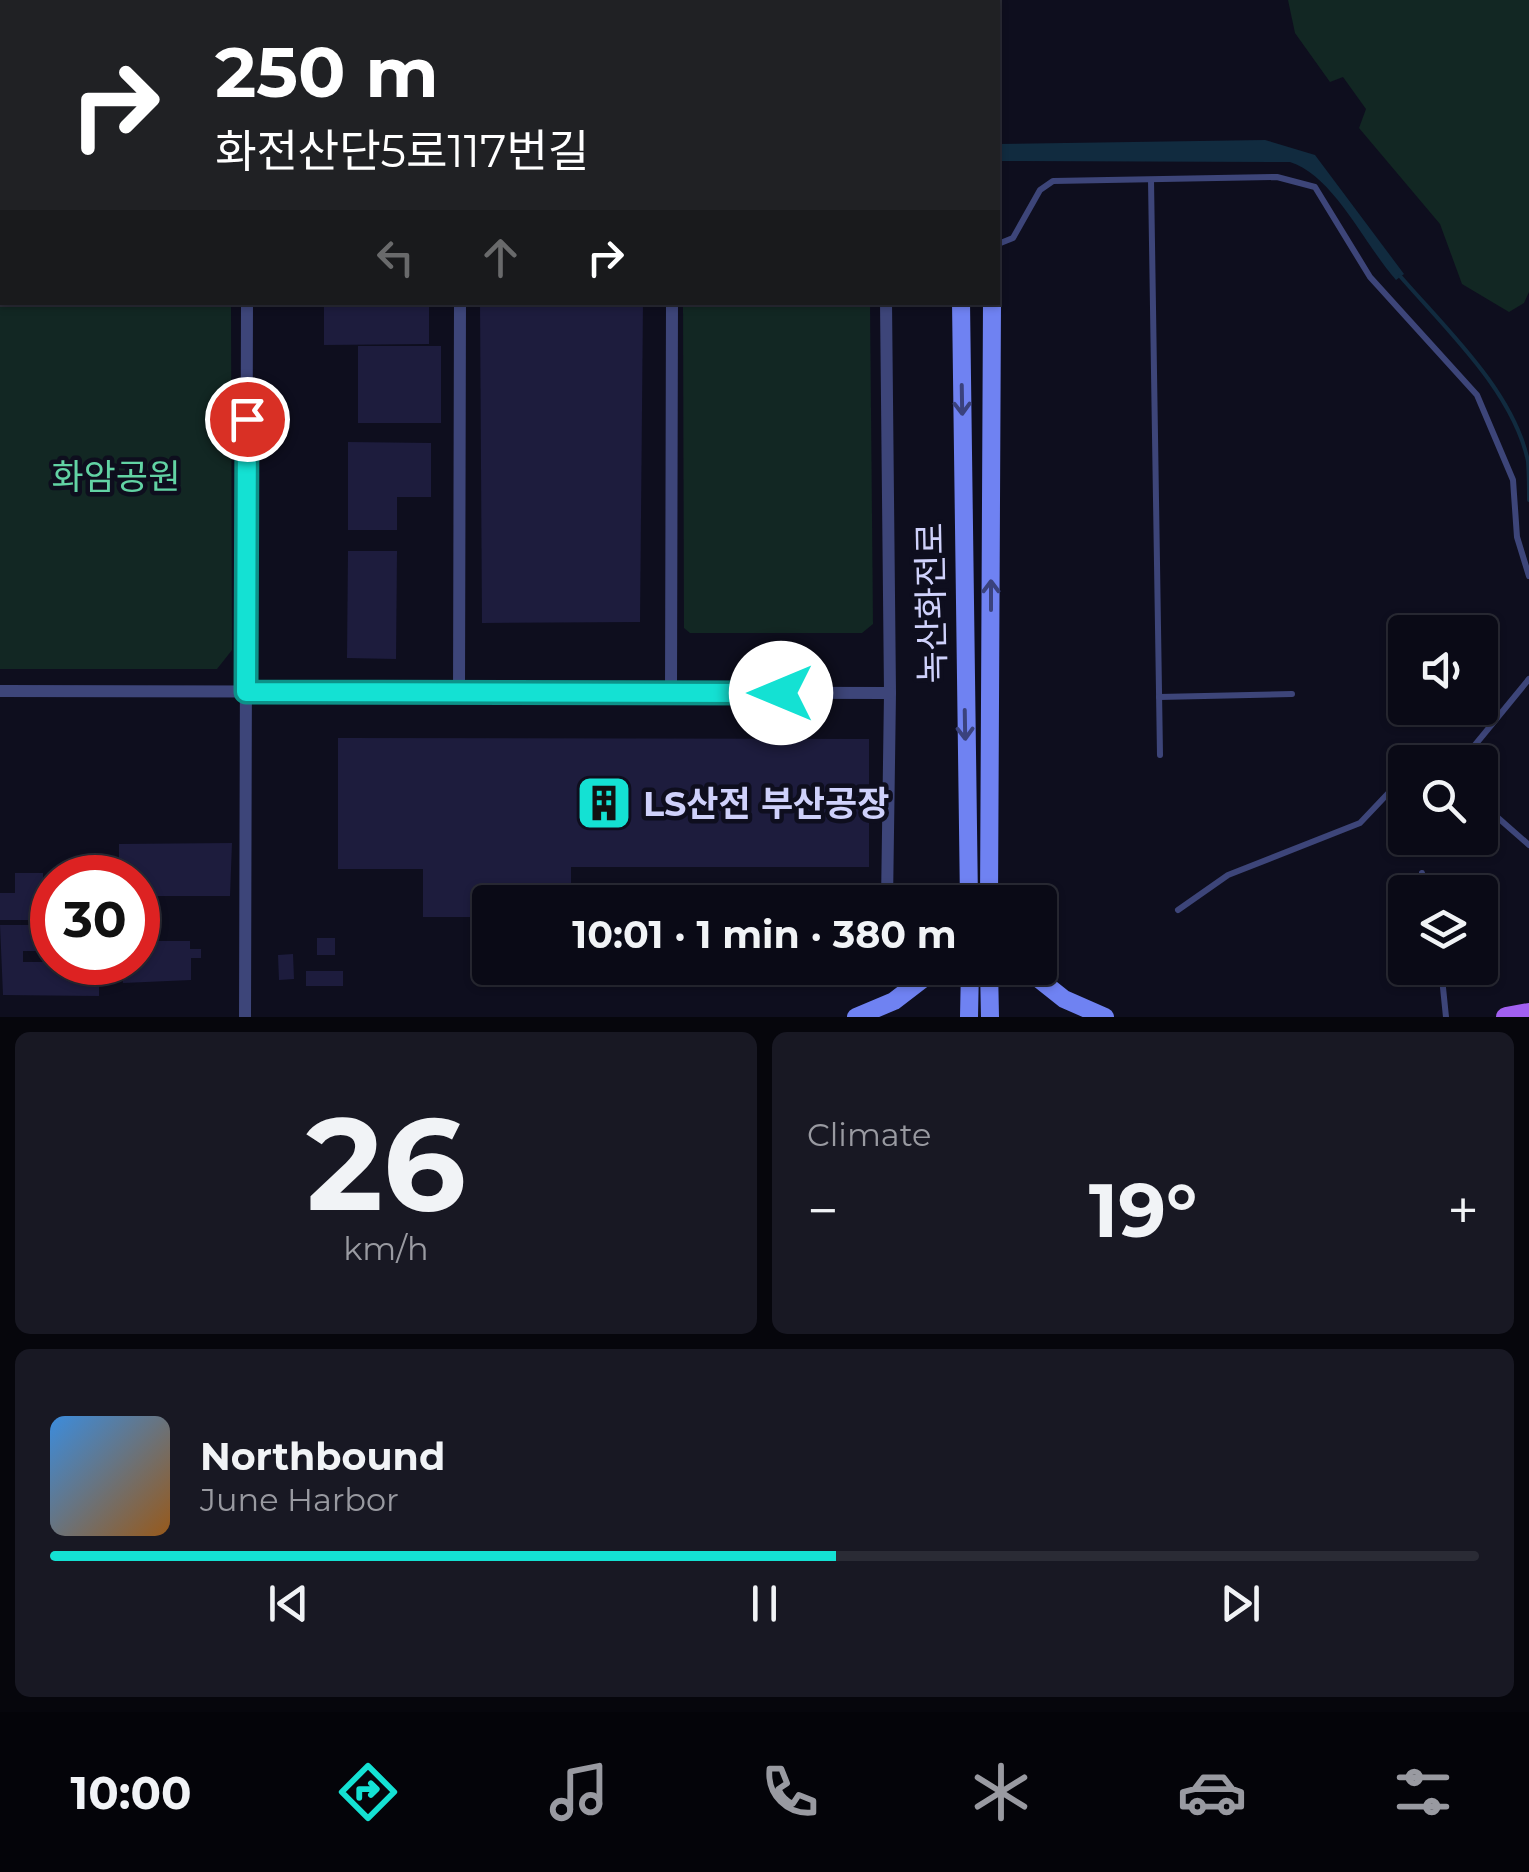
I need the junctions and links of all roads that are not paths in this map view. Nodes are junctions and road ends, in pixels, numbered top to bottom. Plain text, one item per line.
1 (1150, 180) junction
2 (1000, 243) edge
3 (248, 305) edge
4 (460, 305) edge
5 (672, 305) edge
6 (886, 305) edge
7 (961, 305) edge
8 (992, 305) edge
9 (1529, 576) edge
10 (1529, 680) edge
11 (0, 691) edge
12 (246, 692) junction
13 (459, 692) junction
14 (671, 692) junction
15 (890, 693) junction
16 (1292, 694) dead end
17 (1159, 697) junction
18 (1475, 745) edge
19 (1160, 755) dead end
20 (1388, 793) edge
21 (1498, 818) edge
22 (990, 838) junction
23 (1529, 845) edge
24 (887, 885) edge
25 (966, 885) edge
26 (990, 885) edge
27 (997, 885) edge
28 (1178, 910) dead end
29 (915, 985) edge
30 (970, 985) edge
31 (990, 985) edge
32 (1046, 985) edge
33 (1443, 985) edge
34 (1529, 1013) edge
35 (245, 1017) edge
36 (856, 1017) edge
37 (970, 1017) edge
38 (990, 1017) edge
39 (1106, 1017) edge
40 (1446, 1017) edge
41 (1506, 1017) edge

1 - 2 lane
1 - 9 lane
1 - 17 lane
3 - 12 street
4 - 13 street
5 - 14 street
6 - 15 street
7 -> 25 main road, 녹산화전로
22 -> 8 main road, 녹산화전로
10 - 18 lane
11 - 12 street
12 - 13 street
12 - 35 street
13 - 14 street
14 - 15 street
15 - 24 street
16 - 17 lane
17 - 19 lane
20 - 28 lane
21 - 23 lane
22 - 26 main road, 녹산화전로
22 - 27 main road
29 - 36 main road
30 - 37 main road
31 - 38 main road
32 - 39 main road
33 - 40 lane
34 - 41 main road

